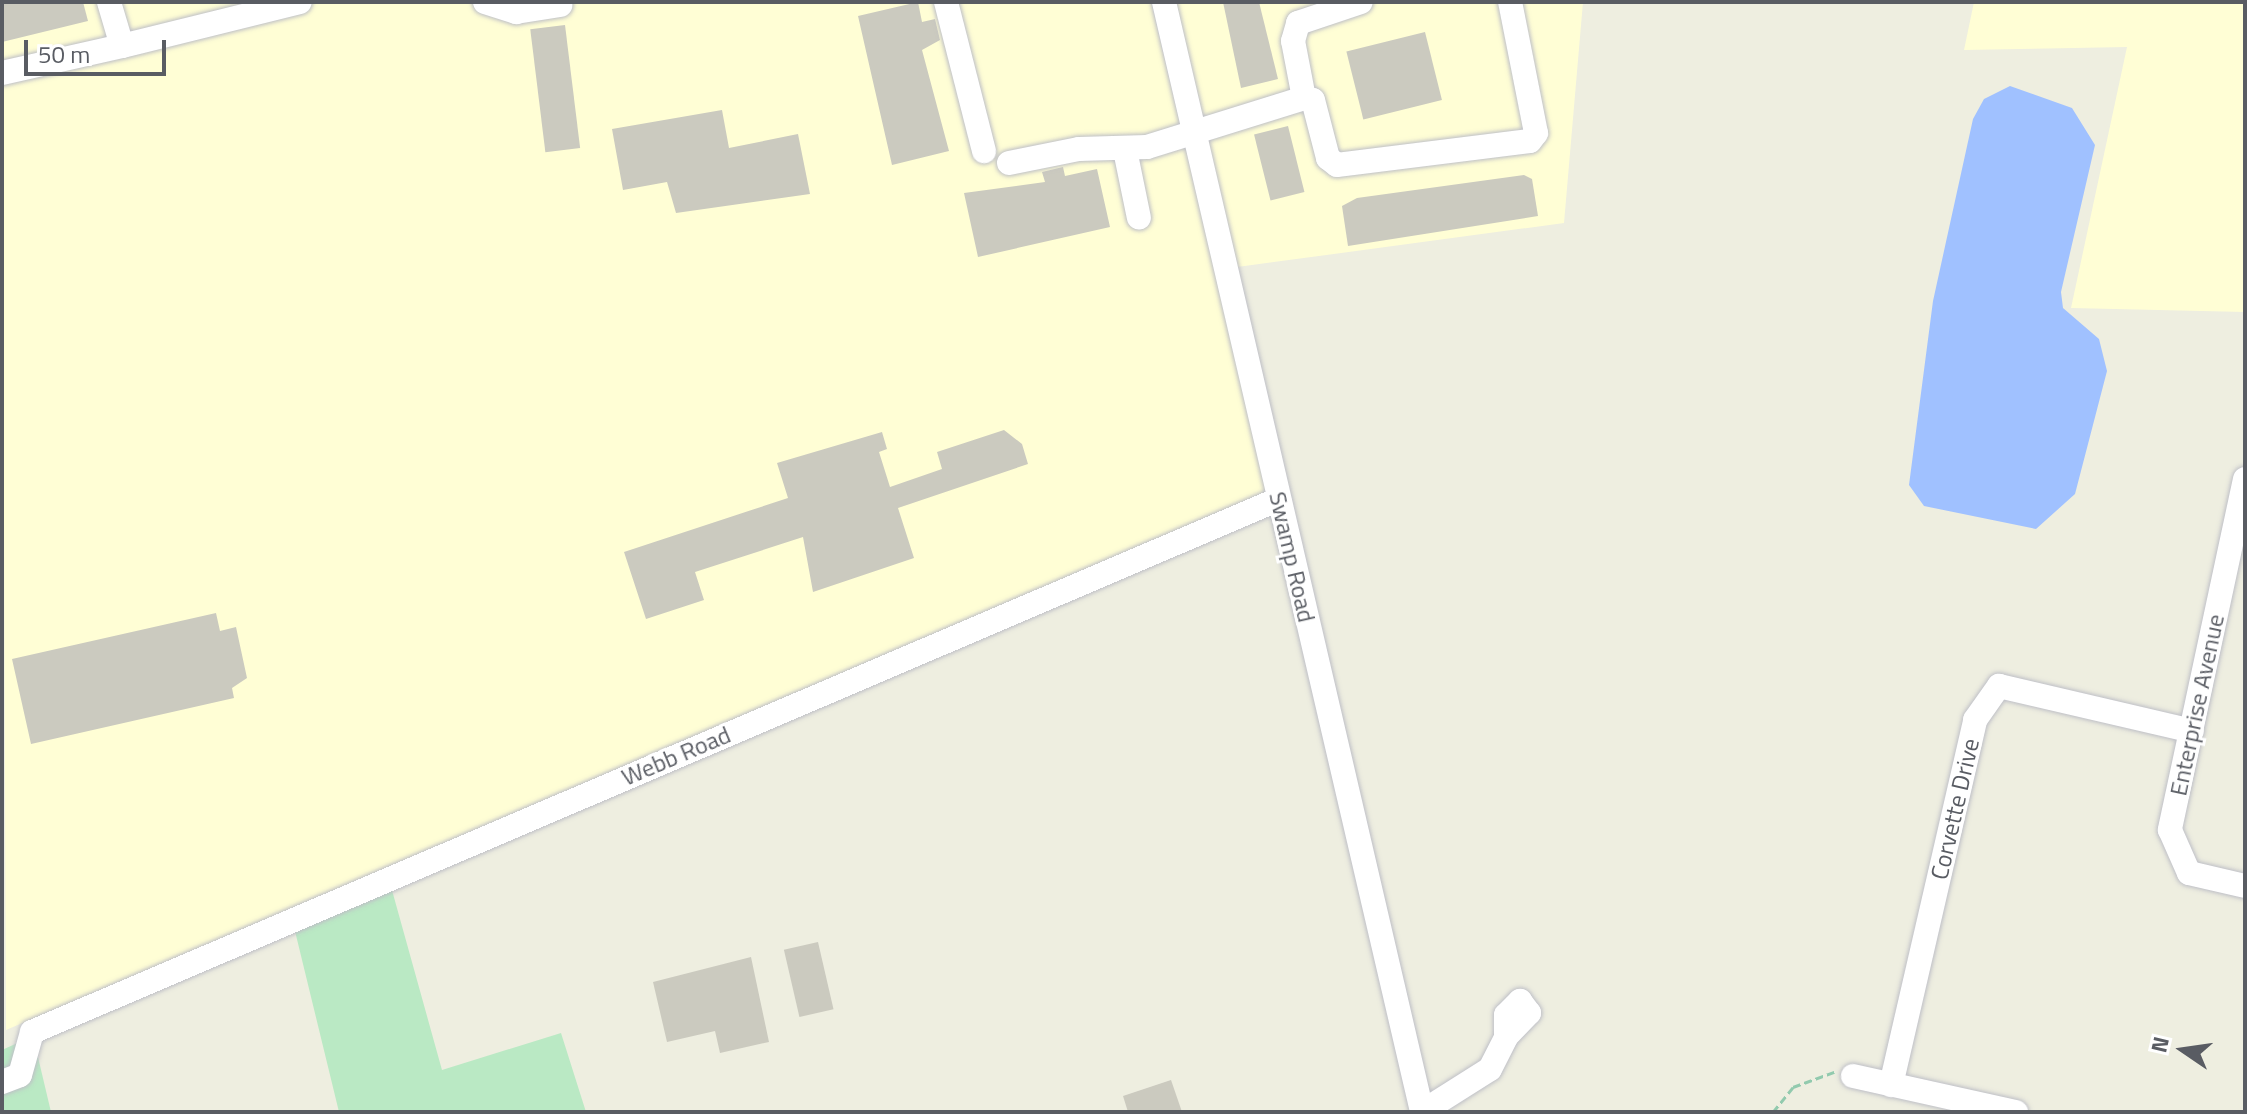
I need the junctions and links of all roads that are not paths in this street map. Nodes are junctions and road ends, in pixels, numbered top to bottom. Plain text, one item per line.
1 (109, 2) edge
2 (300, 2) edge
3 (485, 2) edge
4 (946, 2) edge
5 (1164, 2) edge
6 (1361, 2) edge
7 (1510, 2) edge
8 (560, 5) dead end
9 (122, 46) junction
10 (2, 73) edge
11 (1304, 98) junction
12 (1191, 123) junction
13 (1125, 150) junction
14 (984, 151) dead end
15 (1009, 163) dead end
16 (1139, 218) dead end
17 (2245, 479) edge
18 (1279, 499) junction
19 (2192, 731) junction
20 (2245, 886) edge
21 (1506, 1037) dead end
22 (1853, 1076) road end
23 (2, 1082) edge
24 (1891, 1085) junction
25 (1422, 1112) edge
26 (2016, 1112) edge

1 - 9 street
2 - 9 street
3 - 8 street
4 - 14 street
5 - 12 street, Swamp Road
6 - 11 street
7 - 11 street
9 - 10 street
11 - 12 street
12 - 13 street
12 - 18 street, Swamp Road
13 - 15 street
13 - 16 street
17 - 19 street, Enterprise Avenue
18 - 23 street, Webb Road
18 - 25 street, Swamp Road
19 - 20 street, Enterprise Avenue
19 - 24 street, Corvette Drive
21 - 25 street
22 - 24 street
24 - 26 street

